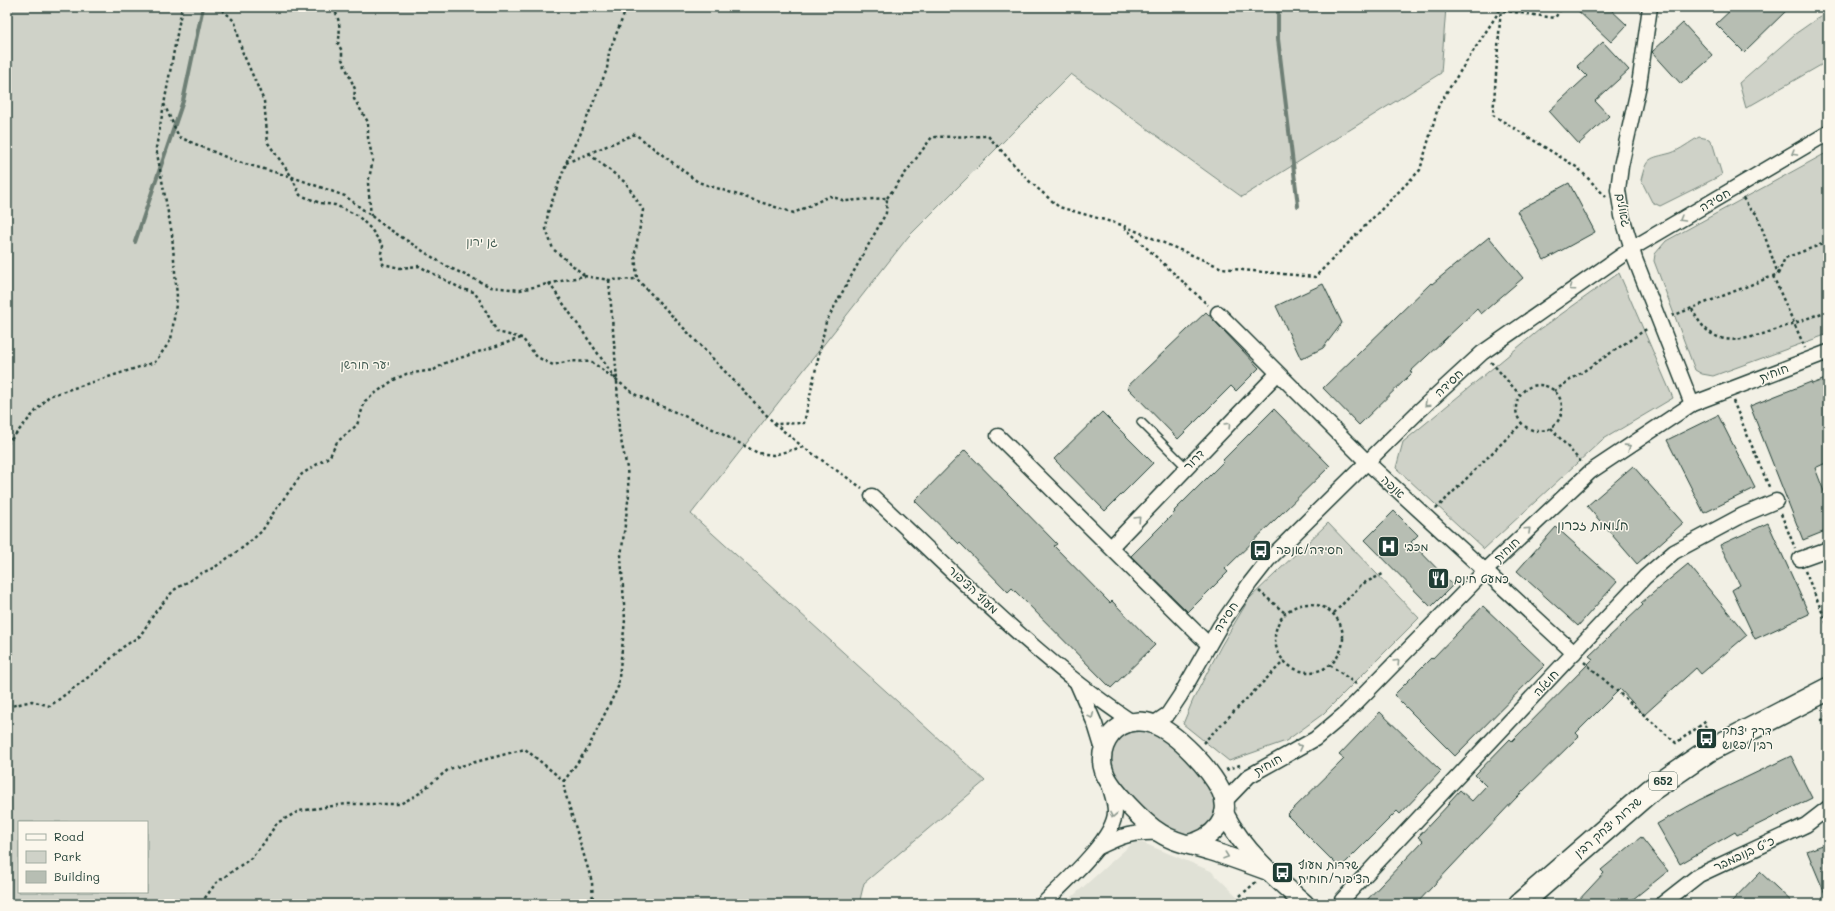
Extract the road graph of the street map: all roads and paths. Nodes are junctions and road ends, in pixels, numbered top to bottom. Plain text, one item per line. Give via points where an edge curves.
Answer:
1 (182, 7) edge
2 (217, 7) edge
3 (333, 7) edge
4 (627, 7) edge
5 (1562, 7) edge
6 (1650, 7) edge
7 (1500, 8) edge
8 (164, 104) junction
9 (1828, 133) edge
10 (589, 154) junction
11 (566, 163) junction
12 (292, 177) junction
13 (1740, 192) junction
14 (1750, 194) dead end
15 (887, 198) junction
16 (1736, 202) dead end
17 (371, 216) junction
18 (1622, 216) junction
19 (1122, 225) junction
20 (1828, 242) edge
21 (1631, 249) junction
22 (1778, 274) junction
23 (584, 276) junction
24 (1773, 276) junction
25 (637, 279) junction
26 (609, 280) junction
27 (549, 283) junction
28 (1692, 309) junction
29 (1828, 311) edge
30 (1218, 313) joint
31 (1659, 320) junction
32 (1793, 324) junction
33 (522, 338) junction
34 (1828, 352) edge
35 (1482, 353) junction
36 (1498, 359) dead end
37 (1809, 360) junction
38 (1492, 363) junction
39 (1487, 367) dead end
40 (1278, 374) junction
41 (617, 381) junction
42 (1554, 391) junction
43 (1520, 395) junction
44 (1692, 404) junction
45 (1141, 422) dead end
46 (1522, 423) junction
47 (775, 424) junction
48 (1551, 428) junction
49 (998, 436) dead end
50 (7, 444) edge
51 (803, 447) junction
52 (1368, 463) junction
53 (1187, 468) junction
54 (1590, 472) junction
55 (872, 496) joint
56 (1776, 501) dead end
57 (1426, 519) junction
58 (1111, 547) junction
59 (1828, 549) edge
60 (1800, 559) dead end
61 (1484, 572) junction
62 (1382, 574) dead end
63 (1250, 583) junction
64 (1285, 613) junction
65 (1334, 614) junction
66 (1208, 644) junction
67 (1574, 653) junction
68 (1284, 661) junction
69 (1330, 665) junction
70 (1076, 683) junction
71 (1828, 689) edge
72 (1367, 693) junction
73 (7, 707) edge
74 (1828, 715) edge
75 (1828, 720) edge
76 (1132, 722) junction
77 (1153, 724) junction
78 (1103, 750) junction
79 (1708, 751) junction
80 (1192, 754) junction
81 (564, 781) junction
82 (1109, 781) junction
83 (1224, 808) junction
84 (1828, 808) edge
85 (1159, 833) junction
86 (1188, 844) junction
87 (1098, 847) junction
88 (1268, 871) junction
89 (1342, 900) dead end
90 (203, 904) edge
91 (593, 904) edge
92 (1043, 904) edge
93 (1305, 904) edge
94 (1520, 904) edge
95 (1662, 904) edge

1 - 8 path
2 - 12 path via 235,22 242,51 264,101 268,143
3 - 17 path via 341,32 338,44 355,89 354,99 368,122 368,138 374,160 368,183
4 - 11 path via 609,52 607,69
5 - 7 path via 1554,18
6 - 18 street, גאולים via 1639,85 1621,166 1618,190
7 - 18 path via 1493,115 1578,168
7 - 19 path via 1439,104 1420,170 1315,277 1222,268
8 - 12 path via 179,137 235,161
8 - 50 path via 156,148 172,234 176,297 171,340 154,362 49,396
9 -> 13 street, חסידה
10 - 11 path
10 - 15 path via 635,134 698,182 794,213 830,196 845,201
10 - 25 path via 626,183 643,210 634,253
11 - 23 path via 548,212 546,229 553,249
12 - 17 path via 345,196
12 - 33 path via 300,195 320,203 335,205 357,215 383,246 383,264 400,268 419,266 462,289 474,292 497,332
13 - 14 path
13 - 16 path
13 -> 21 street, חסידה
13 - 22 path via 1750,209 1757,214
15 - 19 path via 932,137 988,136 1028,180 1059,207
15 - 47 path via 886,213 826,322 804,423
17 - 27 path via 446,266 491,287 520,290
18 - 21 street, גאולים
19 - 30 path
20 - 22 path via 1785,258
21 - 31 street, גאולים
21 -> 35 street, חסידה
22 - 24 path
23 - 26 path
23 - 27 path
24 - 28 path
24 - 32 path
25 - 26 path
25 - 47 path
26 - 41 path
27 - 41 path
28 - 31 path
28 - 32 path via 1698,322 1708,333 1734,341 1749,339
29 - 32 path
30 - 40 street, אנפה
31 - 42 path
31 - 44 street, גאולים
32 - 37 path
33 - 41 path via 537,357 553,365 570,361 592,362
33 - 73 path via 445,363 434,370 406,374 392,381 365,401 357,425 337,442 330,456 302,474 262,531 246,546 215,567 174,590 140,636 50,706 32,701
34 - 37 street, חוחית
35 - 38 path
35 -> 52 street, חסידה via 1420,410
36 - 38 path
37 - 44 street, חוחית
38 - 39 path
38 - 43 path
40 - 52 street, אנפה
53 -> 40 street, דרור
41 - 51 path via 636,395 707,426 758,453 773,455
41 - 81 path via 620,431 630,494 621,556 625,620 618,687 588,748
42 - 43 path via 1539,385
42 - 48 path via 1562,410 1560,418
43 - 46 path via 1516,410
54 -> 44 street, חוחית
45 - 53 lane
46 - 48 path via 1536,431
46 - 57 path
47 - 51 path
48 - 54 path
49 - 58 street
51 - 55 path
52 - 57 street, אנפה
52 - 63 street, חסידה via 1268,560
58 -> 53 street, דרור
61 -> 54 street, חוחית
55 - 70 street, מעוף הציפור
56 - 67 street, חוגלה via 1743,515 1674,552 1645,577
57 - 61 street, אנפה
58 - 66 street
59 - 60 street
61 - 67 street, אנפה
72 -> 61 street, חוחית
62 - 65 path via 1362,584
63 - 64 path
63 - 66 street, חסידה
64 - 65 path via 1304,603 1315,603 1326,607
64 - 68 path via 1277,627 1275,642
65 - 69 path via 1341,623 1344,634 1343,646 1338,657
66 - 77 street, חסידה via 1168,714
67 - 79 path via 1676,743 1706,722
67 - 89 street, חוגלה
68 - 69 path via 1292,668 1312,672
68 - 80 path
69 - 72 path
70 - 76 street, מעוף הציפור
70 -> 78 street, מעוף הציפור via 1095,724
71 - 79 main road, שדרות יצחק רבין / 652
83 -> 72 street, חוחית via 1249,776 1315,739
74 - 75 path via 1822,720
76 - 77 street
76 - 78 street via 1113,732
77 - 80 street via 1181,743
78 - 82 street via 1104,771
79 - 94 main road, שדרות יצחק רבין / 652 via 1650,790
80 - 83 street via 1222,792
81 - 90 path via 525,749 449,769 417,795 400,804 346,804 299,811 277,823 251,858 216,883
81 - 91 path via 592,882
82 - 85 street via 1126,803
82 -> 87 street via 1115,812 1111,827
83 - 86 street via 1220,824 1212,834 1201,841
83 - 88 street via 1234,833
84 - 95 street, כ"ט בנובמבר via 1806,825 1699,875
85 - 86 street
85 - 87 street via 1138,832 1121,836
86 -> 88 street
87 - 92 street
88 - 93 street

